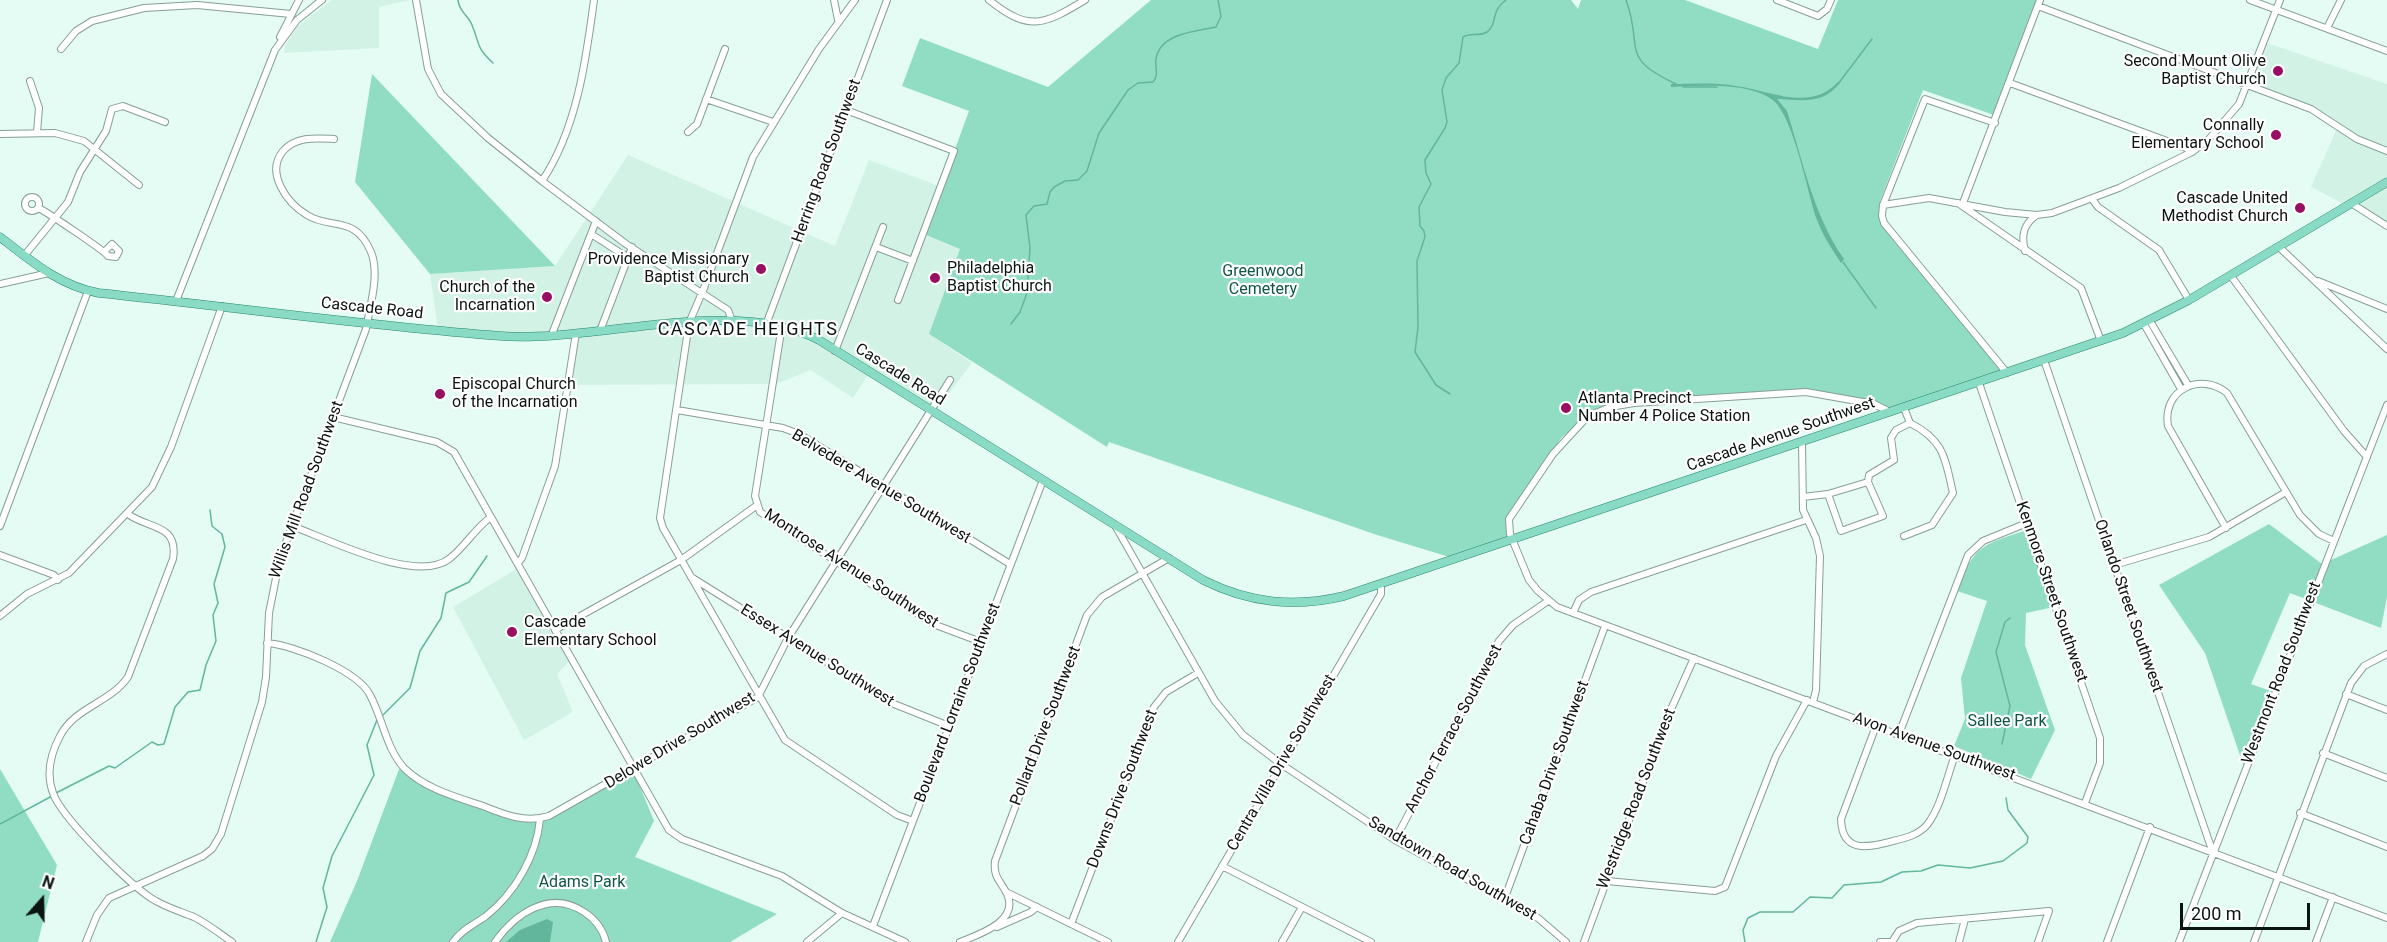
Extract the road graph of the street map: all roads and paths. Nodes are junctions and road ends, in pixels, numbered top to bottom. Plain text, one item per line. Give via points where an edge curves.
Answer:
1 (299, 0) edge
2 (322, 0) edge
3 (416, 0) edge
4 (594, 0) edge
5 (834, 0) edge
6 (855, 0) edge
7 (887, 0) edge
8 (989, 0) edge
9 (1085, 0) edge
10 (1777, 0) edge
11 (1831, 0) edge
12 (2250, 0) edge
13 (2280, 0) edge
14 (2341, 0) edge
15 (2039, 3) edge
16 (2277, 10) junction
17 (291, 14) junction
18 (838, 20) junction
19 (2326, 28) junction
20 (61, 49) dead end
21 (725, 49) dead end
22 (275, 50) junction
23 (2387, 51) edge
24 (30, 81) dead end
25 (2010, 83) junction
26 (2248, 85) junction
27 (706, 99) junction
28 (846, 111) junction
29 (165, 122) dead end
30 (773, 122) junction
31 (1995, 123) junction
32 (37, 132) junction
33 (688, 132) dead end
34 (0, 134) edge
35 (334, 139) dead end
36 (96, 149) junction
37 (2192, 152) junction
38 (2387, 152) edge
39 (542, 180) junction
40 (2387, 182) edge
41 (139, 185) dead end
42 (2092, 199) junction
43 (1955, 201) junction
44 (1963, 203) junction
45 (2351, 203) junction
46 (1883, 205) junction
47 (39, 208) dead end
48 (2037, 215) junction
49 (56, 218) junction
50 (596, 221) junction
51 (2387, 226) edge
52 (883, 227) dead end
53 (591, 234) junction
54 (0, 237) edge
55 (632, 247) junction
56 (876, 247) junction
57 (2279, 247) junction
58 (105, 250) dead end
59 (2026, 252) junction
60 (24, 256) junction
61 (627, 257) junction
62 (913, 261) junction
63 (49, 273) junction
64 (2231, 276) junction
65 (2314, 280) junction
66 (0, 284) edge
67 (88, 291) junction
68 (702, 292) junction
69 (898, 300) dead end
70 (2189, 300) junction
71 (176, 301) junction
72 (222, 306) junction
73 (2387, 309) edge
74 (732, 321) junction
75 (367, 322) junction
76 (767, 322) junction
77 (690, 323) junction
78 (2147, 323) junction
79 (782, 325) junction
80 (600, 331) junction
81 (576, 333) junction
82 (552, 334) junction
83 (2101, 341) junction
84 (2387, 349) edge
85 (835, 351) junction
86 (2044, 360) junction
87 (2007, 373) junction
88 (950, 380) dead end
89 (1979, 382) junction
90 (2188, 385) junction
91 (2181, 389) junction
92 (2387, 405) edge
93 (1904, 408) junction
94 (677, 410) junction
95 (932, 411) junction
96 (1890, 412) junction
97 (333, 417) junction
98 (1910, 423) junction
99 (766, 426) junction
100 (1802, 442) junction
101 (2367, 457) junction
102 (1043, 480) junction
103 (1868, 482) junction
104 (884, 487) junction
105 (2286, 492) junction
106 (1828, 494) junction
107 (1803, 498) junction
108 (756, 506) junction
109 (128, 514) junction
110 (491, 517) junction
111 (1806, 520) junction
112 (2027, 523) junction
113 (1115, 525) junction
114 (0, 526) edge
115 (292, 526) junction
116 (2226, 528) junction
117 (1904, 536) dead end
118 (1512, 540) junction
119 (2334, 541) junction
120 (0, 555) edge
121 (1165, 556) junction
122 (681, 560) junction
123 (836, 562) junction
124 (518, 563) junction
125 (1010, 564) junction
126 (2114, 565) junction
127 (1143, 573) junction
128 (690, 576) junction
129 (58, 580) junction
130 (1381, 584) junction
131 (1548, 600) junction
132 (1573, 613) junction
133 (0, 616) edge
134 (1605, 626) junction
135 (555, 630) junction
136 (788, 638) junction
137 (981, 642) junction
138 (267, 643) junction
139 (2387, 654) edge
140 (1694, 658) junction
141 (1198, 673) junction
142 (2346, 694) junction
143 (758, 697) junction
144 (1810, 701) junction
145 (2387, 710) edge
146 (949, 726) junction
147 (1876, 726) junction
148 (1899, 734) junction
149 (2323, 753) junction
150 (1956, 755) junction
151 (1281, 764) junction
152 (633, 770) junction
153 (2387, 778) edge
154 (2085, 803) junction
155 (2300, 813) junction
156 (540, 819) junction
157 (913, 821) junction
158 (2150, 827) junction
159 (1395, 840) junction
160 (2387, 847) edge
161 (2213, 851) junction
162 (1222, 866) junction
163 (2277, 875) junction
164 (1606, 881) junction
165 (135, 885) junction
166 (1006, 892) junction
167 (2333, 897) junction
168 (1504, 900) junction
169 (1037, 907) junction
170 (1302, 907) junction
171 (842, 913) junction
172 (2387, 918) edge
173 (1965, 919) junction
174 (1071, 924) junction
175 (873, 926) junction
176 (997, 927) junction
177 (86, 942) edge
178 (232, 942) edge
179 (453, 942) edge
180 (495, 942) edge
181 (606, 942) edge
182 (807, 942) edge
183 (905, 942) edge
184 (960, 942) edge
185 (1108, 942) edge
186 (1178, 942) edge
187 (1282, 942) edge
188 (1371, 942) edge
189 (1566, 942) edge
190 (1584, 942) edge
191 (1880, 942) edge
192 (1891, 942) edge
193 (1959, 942) edge
194 (2037, 942) edge
195 (2107, 942) edge
196 (2179, 942) edge
197 (2254, 942) edge
198 (2316, 942) edge

1 - 17 street
2 - 22 street via 297,20
3 - 39 street via 428,69 435,86 488,138
4 - 39 street via 580,84 562,139
5 - 18 street
6 - 18 street
7 - 28 street, Herring Road Southwest
8 - 9 street via 1018,18 1040,22
10 - 11 street via 1818,15
12 - 16 street
13 - 16 street
14 - 19 street
15 - 25 street
15 - 26 street
16 - 19 street
16 - 26 street
17 - 20 street via 197,5 144,8 92,21 76,31
17 - 22 street
18 - 30 street
19 - 23 street
21 - 27 street
22 - 71 street
24 - 32 street via 39,108
25 - 31 street
25 - 37 street
26 - 37 street via 2228,121
26 - 38 street via 2311,109 2357,139
27 - 30 street
27 - 33 street via 697,124
28 - 62 street via 954,151
28 - 76 street, Herring Road Southwest
29 - 36 street via 123,106 115,107
30 - 68 street via 741,184
31 - 44 street
31 - 46 street via 1925,99
32 - 34 street
32 - 36 street via 73,137
35 - 75 street, Willis Mill Road Southwest via 291,143 280,155 276,178 285,194 308,216 344,224 364,240 374,263
36 - 41 street
36 - 49 street
37 - 42 street
39 - 50 street
40 - 45 main road, Cascade Avenue Southwest
42 - 48 street via 2063,211
42 - 70 street via 2159,250
43 - 44 street
43 - 46 street via 1929,198
43 - 59 street
44 - 48 street
45 - 51 street
45 - 57 main road, Cascade Avenue Southwest
46 - 87 street via 1884,223
47 - 49 street
48 - 59 street via 2024,231
49 - 58 street via 81,238
49 - 60 street
50 - 53 street
50 - 55 street
52 - 56 street
53 - 61 street
53 - 82 street
54 - 60 main road, Cascade Road
55 - 61 street
55 - 68 street
56 - 62 street
56 - 85 street
57 - 64 main road, Cascade Avenue Southwest
57 - 65 street
59 - 83 street via 2081,288
60 - 63 main road, Cascade Road
61 - 80 street
62 - 69 street
63 - 66 street
63 - 67 main road, Cascade Road
64 - 70 main road, Cascade Avenue Southwest
64 - 101 street
65 - 73 street
65 - 84 street
67 - 71 main road, Cascade Road
67 - 114 street
68 - 74 street via 728,310
68 - 77 street
70 - 78 main road, Cascade Avenue Southwest
71 - 72 main road, Cascade Road
72 - 75 main road, Cascade Road
72 - 109 street via 162,470
74 - 76 main road, Cascade Road
74 - 77 main road, Cascade Road
75 - 82 main road, Cascade Road via 502,336
75 - 97 street, Willis Mill Road Southwest
76 - 79 main road, Cascade Road
77 - 80 main road, Cascade Road
77 - 94 street
78 - 83 main road, Cascade Avenue Southwest
78 - 90 street
78 - 91 street
79 - 85 main road, Cascade Road
79 - 99 street
80 - 81 main road, Cascade Road
81 - 82 main road, Cascade Road
81 - 124 street via 555,466
83 - 86 main road, Cascade Avenue Southwest
85 - 95 main road, Cascade Road
86 - 87 main road, Cascade Avenue Southwest
86 - 126 street, Orlando Street Southwest
87 - 89 main road, Cascade Avenue Southwest
88 - 95 street, Delowe Drive Southwest
89 - 93 main road, Cascade Avenue Southwest
89 - 112 street, Kenmore Street Southwest
90 - 91 street
90 - 105 street via 2209,383 2227,393
91 - 116 street via 2168,411 2168,426
92 - 101 street, Westmont Road Southwest
93 - 96 main road, Cascade Avenue Southwest
93 - 98 street
94 - 99 street, Belvedere Avenue Southwest
94 - 122 street via 660,518
95 - 102 main road, Cascade Road
95 - 104 street, Delowe Drive Southwest
96 - 100 main road, Cascade Avenue Southwest
96 - 118 street via 1874,404 1806,392 1610,407 1580,423 1553,454 1510,516
97 - 110 street via 447,447 458,458
97 - 115 street, Willis Mill Road Southwest
98 - 103 street via 1896,430 1891,438 1894,460 1869,475
98 - 117 street via 1924,430 1942,448 1953,493 1932,525
99 - 104 street, Belvedere Avenue Southwest via 799,434
99 - 108 street
100 - 107 street
100 - 118 main road, Cascade Avenue Southwest
101 - 119 street, Westmont Road Southwest
102 - 113 main road, Cascade Road
102 - 125 street, Boulevard Lorraine Southwest
103 - 106 street
103 - 106 street via 1883,516 1841,531
104 - 123 street, Delowe Drive Southwest
104 - 125 street, Belvedere Avenue Southwest
105 - 116 street
105 - 119 street via 2307,524
106 - 107 street
107 - 111 street
108 - 122 street
108 - 123 street, Montrose Avenue Southwest via 765,517
109 - 129 street via 83,561
109 - 165 street via 167,533 174,545 173,559 128,677 115,692 82,711 67,725 53,754 50,775 62,810
110 - 115 street via 449,559 422,568 386,561
110 - 124 street
111 - 132 street via 1591,592 1579,600
111 - 144 street via 1820,556 1816,690
112 - 148 street via 1983,541 1968,555
112 - 154 street, Kenmore Street Southwest via 2100,738 2100,763
113 - 121 main road, Cascade Road
113 - 127 street, Sandtown Road Southwest
115 - 138 street, Willis Mill Road Southwest via 273,585
116 - 126 street via 2192,544
118 - 130 main road, Cascade Avenue Southwest
118 - 131 street, Avon Avenue Southwest via 1529,580
119 - 161 street, Westmont Road Southwest
120 - 129 street via 54,575
121 - 127 street, Pollard Drive Southwest
121 - 130 main road, Cascade Avenue Southwest via 1222,589 1272,602 1323,601
122 - 128 street
122 - 135 street
123 - 136 street, Delowe Drive Southwest
123 - 137 street, Montrose Avenue Southwest via 933,624
124 - 135 street
125 - 137 street, Boulevard Lorraine Southwest
126 - 161 street, Orlando Street Southwest
127 - 141 street, Sandtown Road Southwest
127 - 166 street, Pollard Drive Southwest via 1102,597 1087,615 995,861 995,878
128 - 136 street, Essex Avenue Southwest
128 - 143 street
129 - 133 street via 27,594
130 - 151 street, Centra Villa Drive Southwest via 1381,594
131 - 132 street, Avon Avenue Southwest
131 - 159 street, Anchor Terrace Southwest via 1499,641
132 - 134 street, Avon Avenue Southwest
134 - 140 street, Avon Avenue Southwest
134 - 168 street, Cahaba Drive Southwest
135 - 152 street
136 - 143 street, Delowe Drive Southwest
136 - 146 street, Essex Avenue Southwest via 894,704
137 - 146 street, Boulevard Lorraine Southwest
138 - 156 street via 341,668 358,678 371,696 395,755 419,780 509,816
138 - 165 street, Willis Mill Road Southwest via 262,702 218,841 202,856
139 - 142 street via 2364,666
140 - 144 street, Avon Avenue Southwest
140 - 164 street, Westridge Road Southwest via 1664,725
141 - 151 street, Sandtown Road Southwest via 1233,724
141 - 174 street, Downs Drive Southwest via 1166,692 1154,707
142 - 145 street
142 - 149 street
143 - 152 street, Delowe Drive Southwest
143 - 157 street via 778,732 792,747 897,815
144 - 147 street, Avon Avenue Southwest
144 - 164 street via 1776,756 1725,887 1715,891
146 - 157 street, Boulevard Lorraine Southwest
147 - 148 street, Avon Avenue Southwest
147 - 150 street via 1841,819 1844,836 1857,846 1872,847 1911,836 1923,828 1933,816
148 - 150 street, Avon Avenue Southwest
149 - 153 street
149 - 155 street
150 - 154 street, Avon Avenue Southwest
151 - 159 street, Sandtown Road Southwest
151 - 162 street, Centra Villa Drive Southwest
152 - 156 street, Delowe Drive Southwest
152 - 171 street via 674,835 782,876
154 - 158 street, Avon Avenue Southwest
155 - 160 street
155 - 163 street
156 - 179 street via 527,863 513,888 496,908
157 - 175 street, Boulevard Lorraine Southwest
158 - 161 street, Avon Avenue Southwest
158 - 195 street
159 - 168 street, Sandtown Road Southwest
161 - 163 street, Avon Avenue Southwest
161 - 196 street, Westmont Road Southwest
162 - 170 street
162 - 186 street, Centra Villa Drive Southwest
163 - 167 street, Avon Avenue Southwest
163 - 197 street
164 - 190 street, Westridge Road Southwest
165 - 177 street, Willis Mill Road Southwest via 102,906
165 - 178 street via 157,902 196,918
166 - 169 street
166 - 176 street via 1008,908
167 - 172 street, Avon Avenue Southwest
167 - 198 street
168 - 189 street, Sandtown Road Southwest via 1549,925
169 - 174 street
169 - 176 street
170 - 187 street
170 - 188 street
171 - 175 street
171 - 182 street
173 - 192 street via 1911,924
173 - 193 street
173 - 194 street via 2049,911
174 - 185 street
175 - 183 street
176 - 184 street
180 - 181 street via 517,917 555,902 587,914
191 - 192 street

